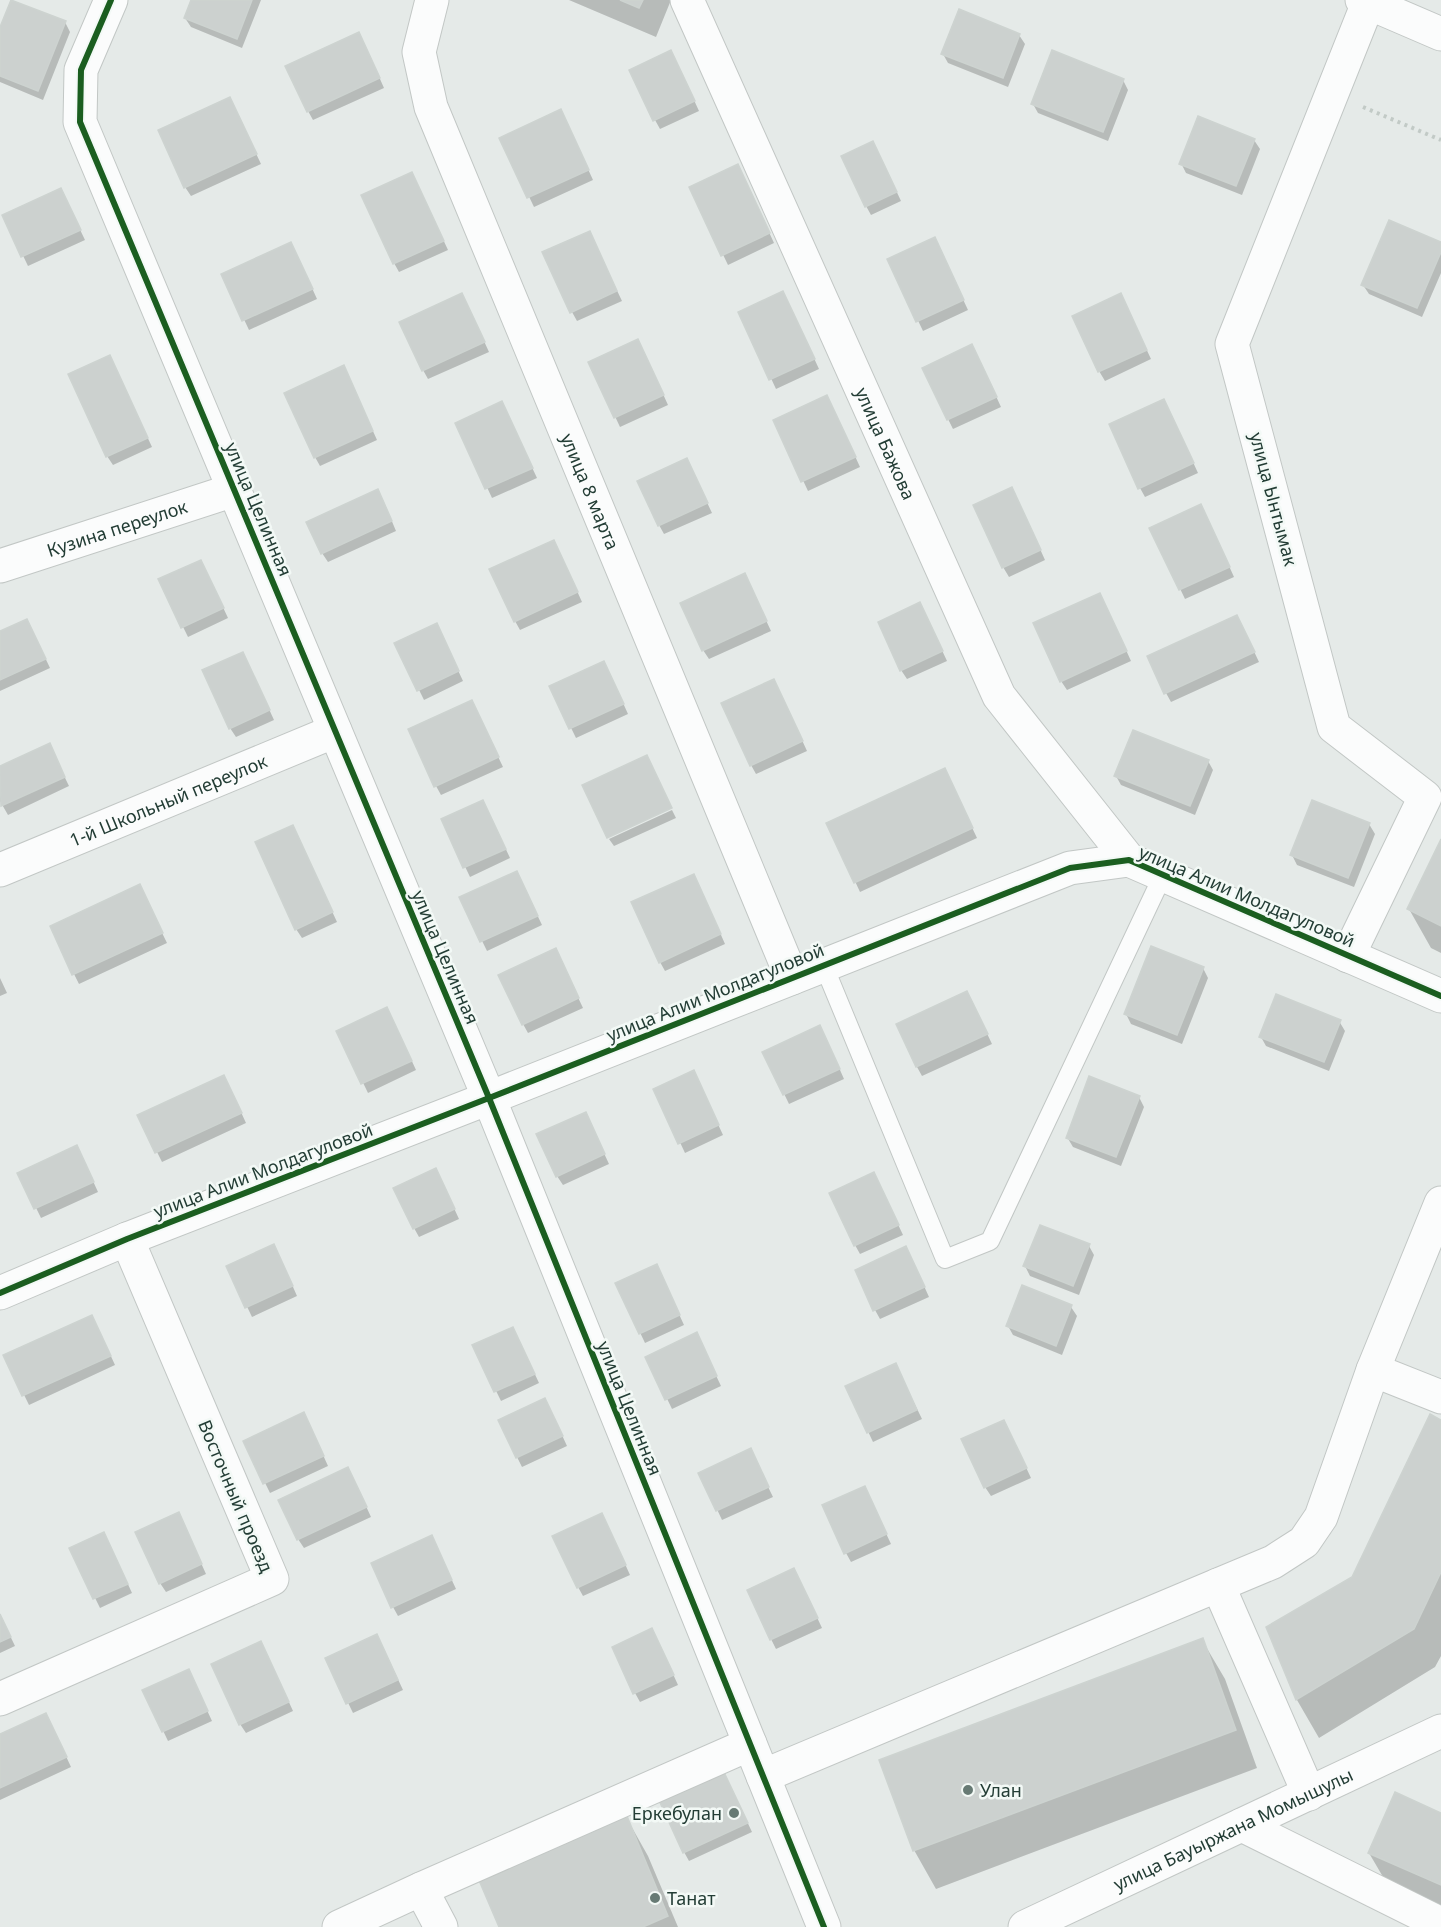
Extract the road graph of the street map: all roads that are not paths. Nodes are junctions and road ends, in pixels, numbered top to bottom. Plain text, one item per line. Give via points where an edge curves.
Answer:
1 (111, 0) edge
2 (432, 0) edge
3 (687, 0) edge
4 (1365, 1) edge
5 (1441, 34) edge
6 (234, 490) junction
7 (0, 567) edge
8 (335, 731) junction
9 (1433, 801) edge
10 (1129, 860) junction
11 (0, 870) edge
12 (1163, 875) junction
13 (1348, 956) junction
14 (824, 966) junction
15 (792, 978) junction
16 (1441, 996) edge
17 (489, 1098) junction
18 (1441, 1203) edge
19 (128, 1239) junction
20 (0, 1293) edge
21 (1372, 1370) junction
22 (1441, 1397) edge
23 (1218, 1586) junction
24 (0, 1699) edge
25 (1441, 1731) edge
26 (750, 1744) junction
27 (763, 1776) junction
28 (1309, 1794) junction
29 (1242, 1825) junction
30 (421, 1888) junction
31 (1441, 1924) edge
32 (1035, 1925) edge
33 (339, 1927) edge
34 (441, 1927) edge
35 (824, 1927) edge

1 - 6 street, улица Целинная via 81,70 80,122
2 - 15 street, улица 8 марта via 419,52 431,107
3 - 10 street, улица Бажова via 999,696
4 - 5 street
4 - 9 street, улица Ынтымак via 1232,344 1334,727
6 - 7 street, Кузина переулок
6 - 8 street, улица Целинная
8 - 11 street, 1-й Школьный переулок
8 - 17 street, улица Целинная
9 - 13 street, улица Ынтымак
10 - 12 street, улица Алии Молдагуловой
10 - 14 street, улица Алии Молдагуловой via 1070,868
12 - 13 street, улица Алии Молдагуловой
12 - 14 lane via 990,1241 945,1259
13 - 16 street, улица Алии Молдагуловой
14 - 15 street, улица Алии Молдагуловой
15 - 17 street, улица Алии Молдагуловой
17 - 19 street, улица Алии Молдагуловой
17 - 26 street, улица Целинная
18 - 21 street
19 - 20 street, улица Алии Молдагуловой
19 - 24 street, Восточный проезд via 272,1579
21 - 22 street
21 - 23 street via 1321,1517 1304,1542 1273,1562
23 - 27 street
23 - 28 street
25 - 28 street, улица Бауыржана Момышулы
26 - 27 street, улица Целинная
26 - 30 street
27 - 35 street, улица Целинная
28 - 29 street, улица Бауыржана Момышулы
29 - 31 street
29 - 32 street, улица Бауыржана Момышулы
30 - 33 street
30 - 34 street

